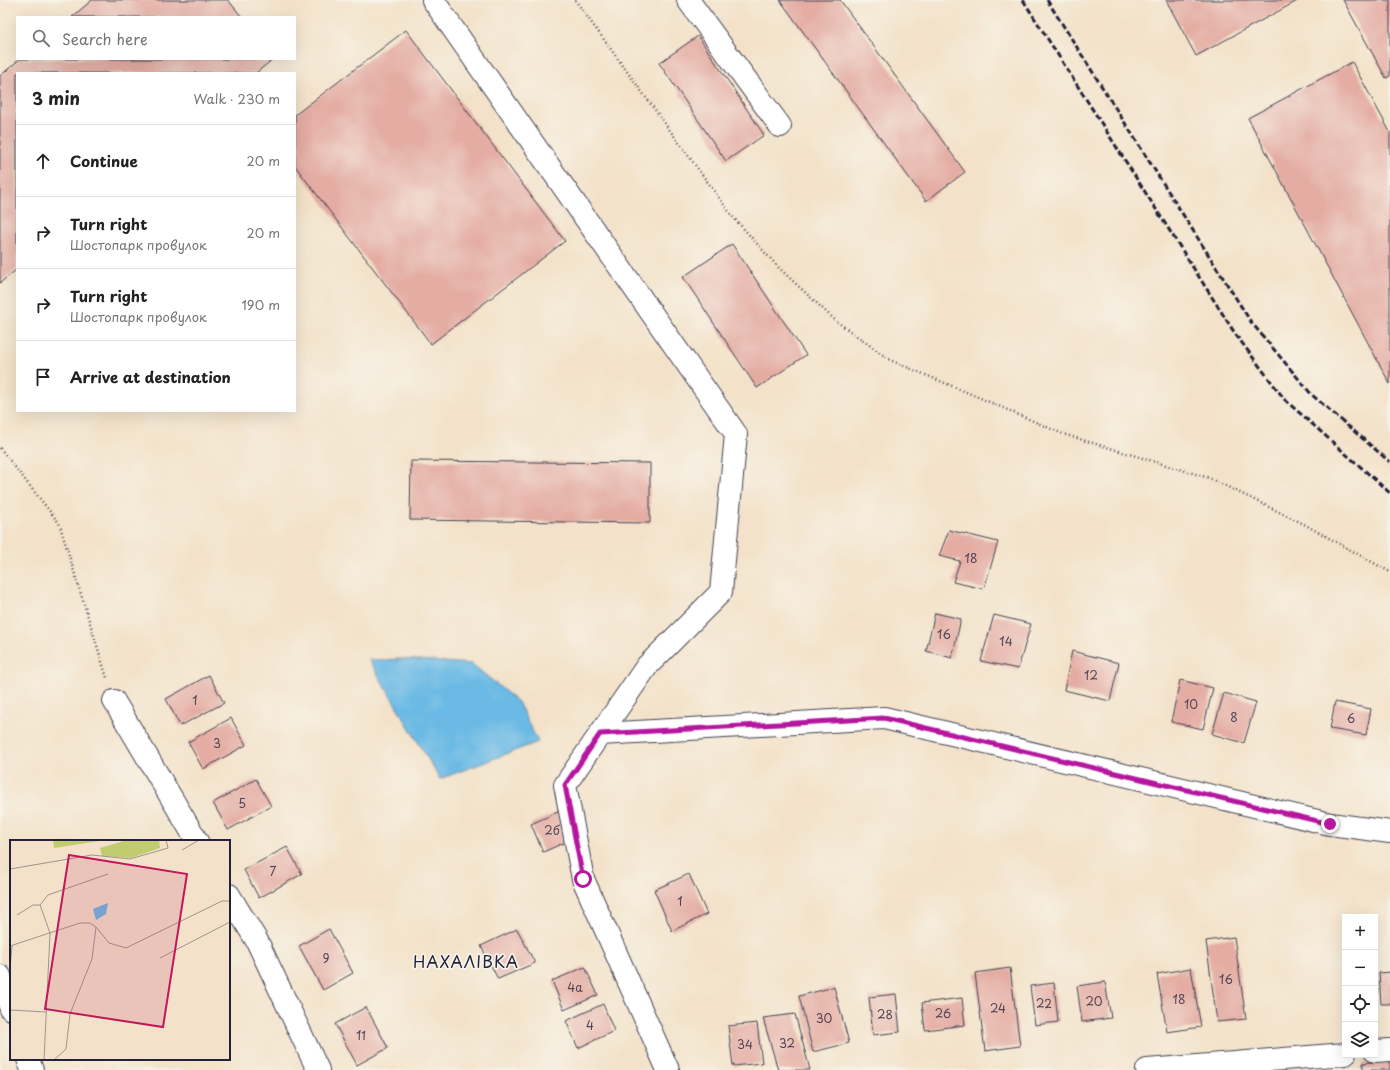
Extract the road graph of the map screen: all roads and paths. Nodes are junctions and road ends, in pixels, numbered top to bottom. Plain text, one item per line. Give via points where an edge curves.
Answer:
1 (433, 0) edge
2 (575, 0) edge
3 (688, 0) edge
4 (780, 126) dead end
5 (0, 448) edge
6 (1390, 572) edge
7 (114, 701) joint
8 (600, 734) junction
9 (1390, 832) edge
10 (196, 840) edge
11 (230, 897) edge
12 (0, 976) edge
13 (10, 1006) edge
14 (1390, 1050) edge
15 (1378, 1051) edge
16 (1342, 1054) edge
17 (28, 1060) edge
18 (32, 1070) edge
19 (318, 1070) edge
20 (668, 1070) edge
21 (1147, 1070) edge

1 - 8 street via 736,434 721,592 647,666
2 - 6 path via 733,217 778,268 836,321 890,360 1063,434 1209,478 1302,523
3 - 4 street
5 - 7 path via 59,523
7 - 10 street
8 - 9 street via 884,718 1330,824
8 - 20 street via 565,785 583,879
11 - 19 street via 257,941
12 - 13 street
14 - 15 street
16 - 21 street
17 - 18 street

